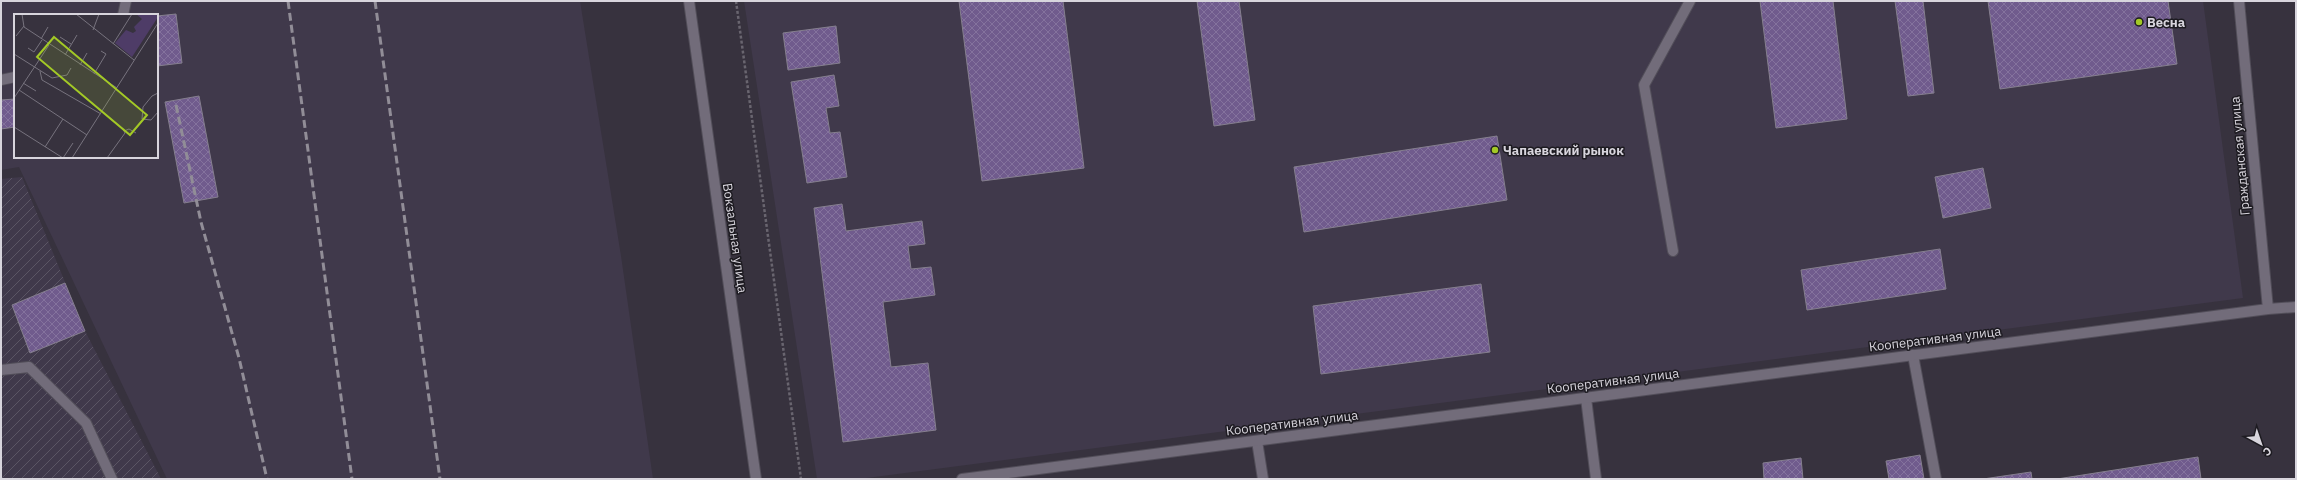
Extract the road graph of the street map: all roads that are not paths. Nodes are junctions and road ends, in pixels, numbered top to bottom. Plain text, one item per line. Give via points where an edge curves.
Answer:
1 (126, 1) edge
2 (689, 1) edge
3 (1690, 1) edge
4 (2239, 1) edge
5 (123, 14) edge
6 (14, 77) edge
7 (1, 80) edge
8 (1673, 251) dead end
9 (2296, 307) edge
10 (2268, 309) junction
11 (1913, 355) junction
12 (1, 370) edge
13 (1586, 398) junction
14 (1257, 441) junction
15 (112, 479) edge
16 (756, 479) edge
17 (962, 479) edge
18 (1263, 479) edge
19 (1596, 479) edge
20 (1936, 479) edge

1 - 5 street
2 - 16 street, Вокзальная улица
3 - 8 street via 1644,85
4 - 10 street, Гражданская улица
6 - 7 street
9 - 10 street, Кооперативная улица
10 - 11 street, Кооперативная улица
11 - 13 street, Кооперативная улица
11 - 20 street
12 - 15 street via 29,368 75,412 86,423
13 - 14 street, Кооперативная улица
13 - 19 street
14 - 17 street, Кооперативная улица
14 - 18 street

